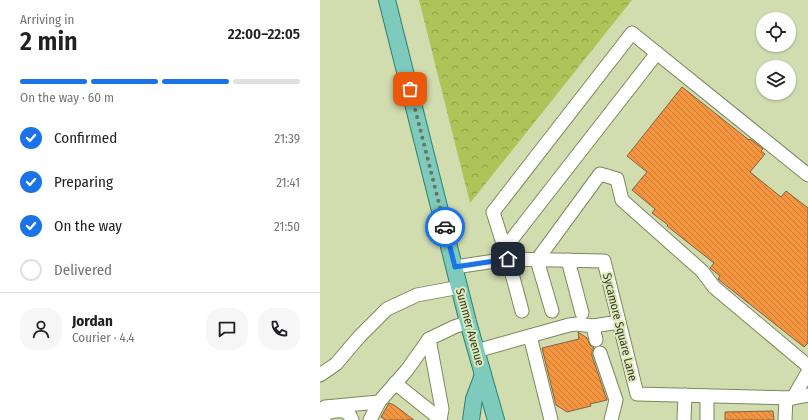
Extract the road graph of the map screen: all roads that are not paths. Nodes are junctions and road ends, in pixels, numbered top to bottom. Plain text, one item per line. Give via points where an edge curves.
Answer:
1 (387, 0) edge
2 (657, 53) junction
3 (808, 175) edge
4 (506, 253) junction
5 (537, 260) junction
6 (568, 260) junction
7 (455, 267) junction
8 (460, 288) junction
9 (522, 311) dead end
10 (552, 311) dead end
11 (582, 313) dead end
12 (468, 322) junction
13 (619, 322) junction
14 (593, 326) junction
15 (530, 336) junction
16 (429, 339) junction
17 (596, 340) dead end
18 (476, 351) junction
19 (600, 353) dead end
20 (808, 366) edge
21 (808, 372) edge
22 (320, 375) edge
23 (483, 375) junction
24 (395, 382) junction
25 (637, 394) junction
26 (685, 395) junction
27 (808, 395) edge
28 (707, 396) junction
29 (789, 398) junction
30 (616, 400) junction
31 (379, 402) junction
32 (320, 410) edge
33 (440, 419) edge
34 (323, 420) edge
35 (352, 420) edge
36 (370, 420) edge
37 (471, 420) edge
38 (496, 420) edge
39 (551, 420) edge
40 (611, 420) edge
41 (684, 420) edge
42 (707, 420) edge
43 (785, 420) edge

1 - 7 main road, Summer Avenue
2 - 3 street
2 - 4 street
2 - 4 street via 632,33 493,212
4 - 5 street, Sycamore Square Lane
4 - 7 street, Sycamore Square Lane
4 - 9 street
5 - 6 street, Sycamore Square Lane
5 - 10 street
5 - 20 street via 600,174 617,179 622,200 702,271 714,287
6 - 11 street
6 - 13 street, Sycamore Square Lane via 604,261
7 - 8 main road, Summer Avenue
8 - 12 main road, Summer Avenue
8 - 22 street via 417,295 387,309 336,364
12 - 16 street
12 - 18 main road, Summer Avenue
13 - 14 street
13 - 25 street, Sycamore Square Lane
14 - 15 street via 577,324
14 - 17 street
15 - 18 street
15 - 39 street
16 - 24 street
16 - 33 street via 442,408
18 - 23 main road, Summer Avenue
19 - 30 street
21 - 29 street
23 - 37 main road via 474,399
23 - 38 main road, Summer Avenue
24 - 31 street
24 - 33 street
25 - 26 street, Sycamore Square Lane
25 - 30 street
26 - 28 street, Sycamore Square Lane
26 - 41 street
27 - 29 street, Sycamore Square Lane
28 - 29 street, Sycamore Square Lane
28 - 42 street
29 - 43 street
30 - 40 street
31 - 32 street via 325,407
31 - 36 street
34 - 35 street via 326,413 335,410 345,411

